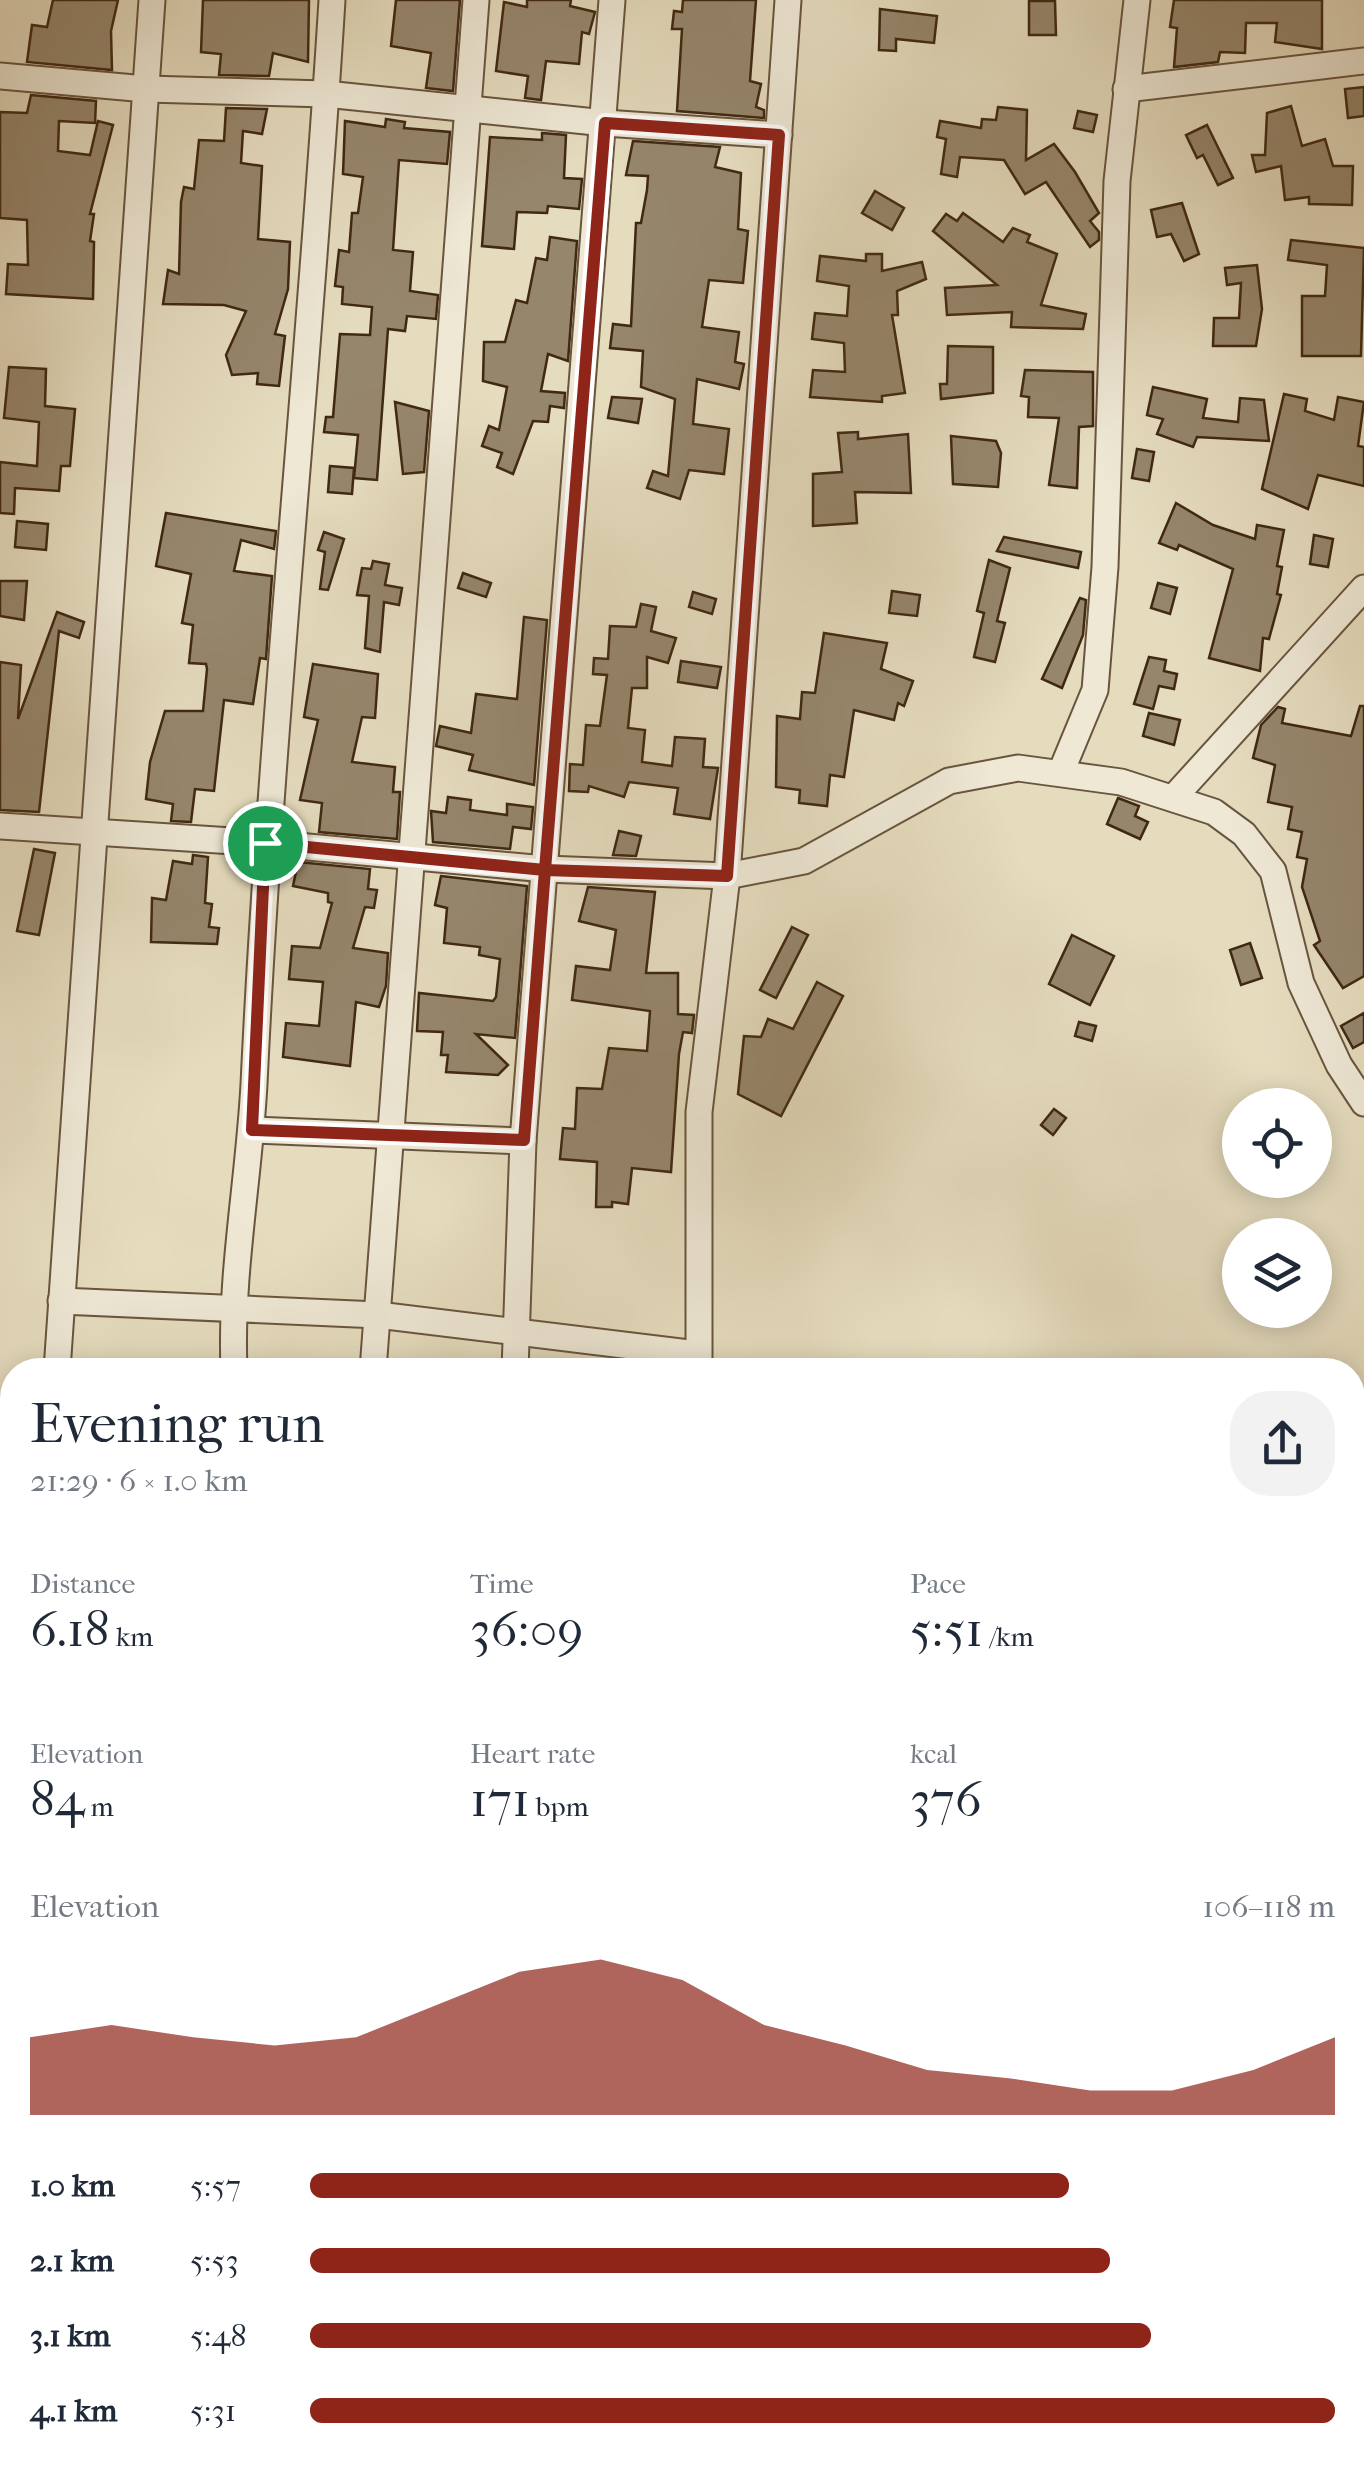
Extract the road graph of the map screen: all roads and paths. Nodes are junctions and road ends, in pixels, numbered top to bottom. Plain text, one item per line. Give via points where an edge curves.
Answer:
1 (152, 0) edge
2 (332, 0) edge
3 (476, 0) edge
4 (612, 0) edge
5 (788, 0) edge
6 (1137, 0) edge
7 (1364, 61) edge
8 (0, 76) edge
9 (146, 90) junction
10 (1126, 90) junction
11 (326, 94) junction
12 (468, 106) junction
13 (605, 123) junction
14 (779, 135) junction
15 (1364, 588) edge
16 (1062, 772) junction
17 (1175, 796) junction
18 (0, 826) edge
19 (96, 833) junction
20 (265, 843) junction
21 (409, 855) junction
22 (545, 870) junction
23 (727, 876) junction
24 (1364, 1103) edge
25 (252, 1130) junction
26 (392, 1133) junction
27 (524, 1140) junction
28 (61, 1301) junction
29 (232, 1311) junction
30 (378, 1314) junction
31 (514, 1334) junction
32 (59, 1358) edge
33 (234, 1358) edge
34 (374, 1358) edge
35 (515, 1358) edge
36 (672, 1358) edge
37 (698, 1358) edge

1 - 9 street
2 - 11 street
3 - 12 street
4 - 13 street
5 - 14 street
6 - 10 street
7 - 10 street
8 - 9 street
9 - 11 street
9 - 19 street
10 - 16 street via 1094,690
11 - 12 street
11 - 20 street
12 - 13 street
12 - 21 street
13 - 14 street
13 - 22 street
14 - 23 street
15 - 17 street
16 - 17 street
16 - 23 street via 1018,768 949,781 804,861
17 - 24 street via 1244,834 1272,871 1301,983
18 - 19 street
19 - 20 street
19 - 28 street
20 - 21 street
20 - 25 street
21 - 22 street
21 - 26 street
22 - 23 street
22 - 27 street
23 - 37 street via 699,1112
25 - 26 street
25 - 29 street
26 - 27 street
26 - 30 street
27 - 31 street
28 - 29 street
28 - 32 street
29 - 30 street
29 - 33 street
30 - 31 street
30 - 34 street
31 - 35 street
31 - 36 street

